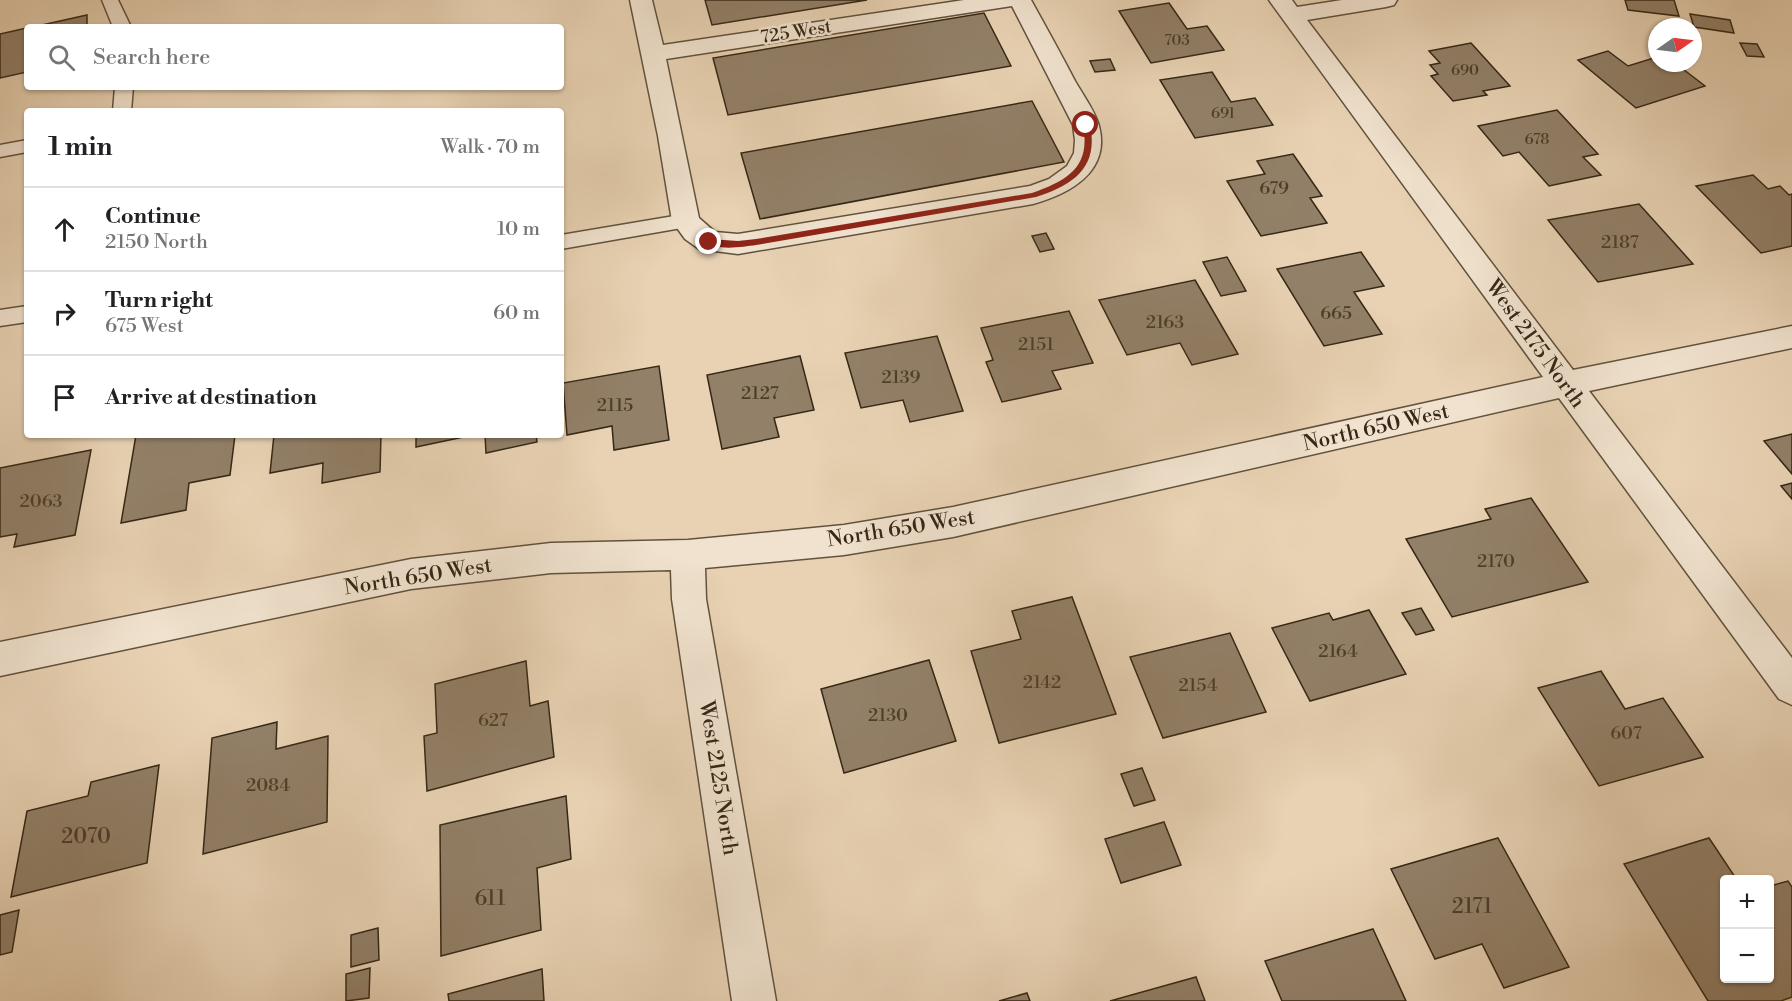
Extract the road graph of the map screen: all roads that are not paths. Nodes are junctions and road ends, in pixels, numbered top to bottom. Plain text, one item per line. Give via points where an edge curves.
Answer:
1 (110, 0) edge
2 (641, 0) edge
3 (1010, 0) edge
4 (1020, 0) edge
5 (1386, 0) edge
6 (1286, 7) edge
7 (121, 24) edge
8 (653, 54) junction
9 (124, 90) edge
10 (122, 108) edge
11 (24, 147) edge
12 (0, 151) edge
13 (686, 221) junction
14 (564, 241) edge
15 (24, 314) edge
16 (0, 318) edge
17 (1792, 337) edge
18 (1565, 384) junction
19 (688, 555) junction
20 (0, 658) edge
21 (1792, 687) edge
22 (754, 1001) edge

1 - 7 lane
2 - 8 street
3 - 8 street, 725 West
4 - 13 street via 1086,125 1089,140 1087,159 1079,170 1051,189 738,244 709,242
5 - 6 street
6 - 18 street, West 2175 North
8 - 13 street
9 - 10 lane
11 - 12 lane
13 - 14 lane
15 - 16 lane
17 - 18 street, North 650 West
18 - 19 street, North 650 West via 953,522 844,540
18 - 21 street, West 2175 North
19 - 20 street, North 650 West via 551,558 411,574
19 - 22 street, West 2125 North via 688,599

